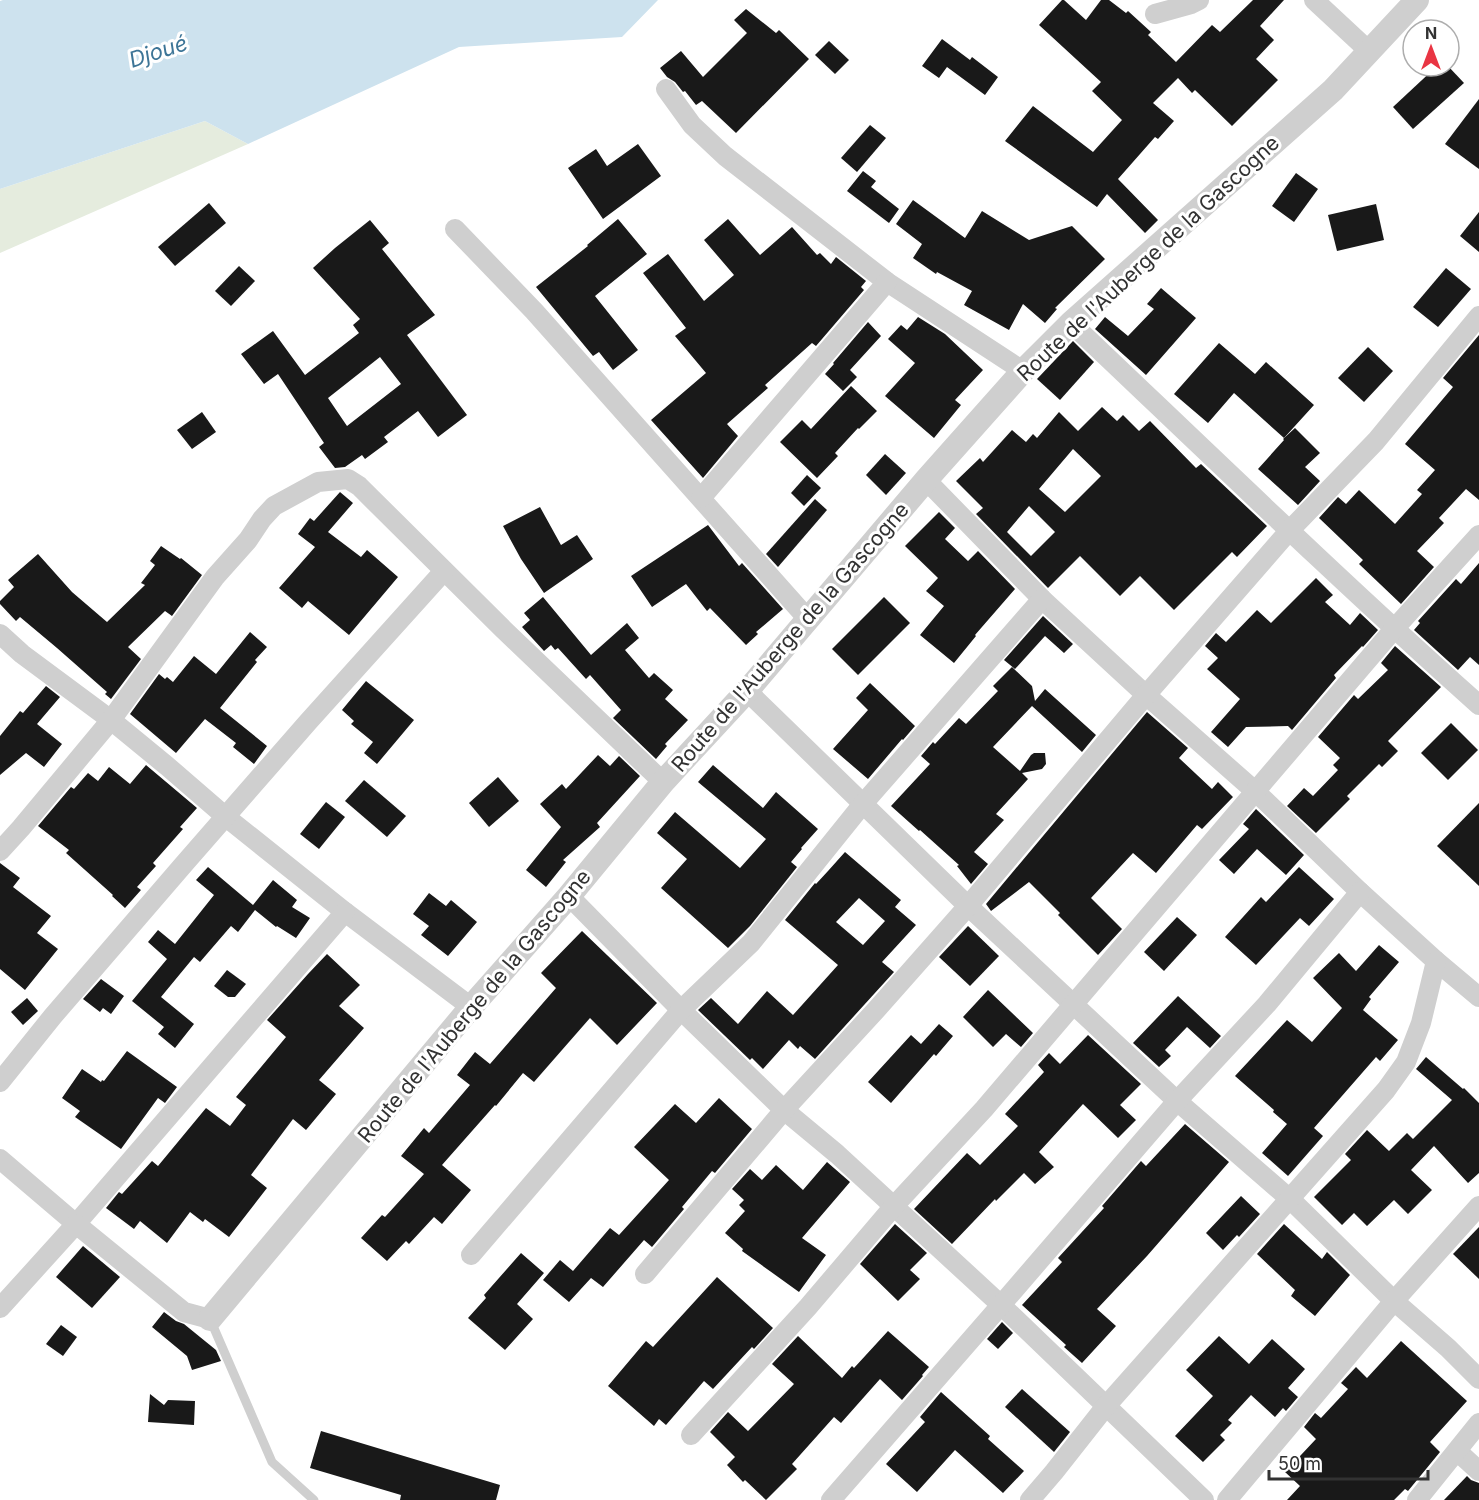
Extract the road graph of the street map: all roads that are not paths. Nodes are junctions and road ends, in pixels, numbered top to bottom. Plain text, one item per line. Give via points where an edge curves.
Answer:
1 (1199, 0) edge
2 (1314, 0) edge
3 (1417, 0) edge
4 (1155, 14) dead end
5 (1370, 52) junction
6 (666, 88) dead end
7 (455, 229) dead end
8 (887, 282) junction
9 (1479, 316) edge
10 (1071, 322) junction
11 (1023, 371) junction
12 (926, 480) junction
13 (701, 498) junction
14 (1289, 531) junction
15 (1479, 534) edge
16 (444, 571) junction
17 (1041, 598) junction
18 (807, 618) junction
19 (1394, 629) junction
20 (0, 634) edge
21 (747, 691) junction
22 (1146, 695) junction
23 (1479, 705) edge
24 (111, 720) junction
25 (663, 782) junction
26 (1256, 792) junction
27 (862, 805) junction
28 (226, 817) junction
29 (0, 851) edge
30 (1360, 892) junction
31 (569, 896) junction
32 (968, 906) junction
33 (345, 912) junction
34 (1436, 961) junction
35 (1479, 997) edge
36 (1073, 1005) junction
37 (471, 1007) junction
38 (681, 1010) junction
39 (0, 1082) edge
40 (1177, 1101) junction
41 (784, 1110) junction
42 (0, 1159) edge
43 (1290, 1198) junction
44 (894, 1206) junction
45 (1479, 1206) edge
46 (76, 1224) junction
47 (471, 1255) dead end
48 (645, 1274) dead end
49 (1394, 1301) junction
50 (1002, 1305) junction
51 (0, 1308) edge
52 (210, 1319) junction
53 (1479, 1379) edge
54 (1106, 1406) junction
55 (1479, 1423) edge
56 (692, 1435) dead end
57 (1457, 1450) junction
58 (1479, 1471) edge
59 (314, 1500) edge
60 (831, 1500) edge
61 (1030, 1500) edge
62 (1204, 1500) edge
63 (1227, 1500) edge
64 (1417, 1500) edge

1 - 4 street
2 - 5 street
3 - 5 street, Route de l'Auberge de la Gascogne
5 - 10 street, Route de l'Auberge de la Gascogne via 1334,90
6 - 8 street via 692,124 725,156
7 - 13 street
8 - 11 street
8 - 13 street
9 - 14 street via 1376,441
10 - 11 street, Route de l'Auberge de la Gascogne
10 - 14 street
11 - 12 street, Route de l'Auberge de la Gascogne
12 - 17 street
12 - 18 street, Route de l'Auberge de la Gascogne
13 - 18 street
14 - 19 street
14 - 22 street
15 - 19 street
16 - 24 street via 359,486 348,479 318,482 274,506 262,519
16 - 25 street
16 - 28 street
17 - 22 street
17 - 27 street
18 - 21 street, Route de l'Auberge de la Gascogne
19 - 23 street
19 - 26 street
20 - 24 street
21 - 25 street, Route de l'Auberge de la Gascogne
21 - 27 street
22 - 26 street
22 - 32 street
24 - 28 street
24 - 29 street
25 - 31 street, Route de l'Auberge de la Gascogne
26 - 30 street
26 - 36 street
27 - 32 street
27 - 38 street via 751,943
28 - 33 street
28 - 39 street
30 - 34 street
30 - 40 street via 1266,1004
31 - 37 street, Route de l'Auberge de la Gascogne
31 - 38 street
32 - 36 street
32 - 41 street
33 - 37 street
33 - 46 street
34 - 35 street
34 - 43 street via 1421,1023 1406,1062
36 - 40 street
36 - 44 street
37 - 52 street, Route de l'Auberge de la Gascogne
38 - 41 street
38 - 47 street
40 - 43 street
40 - 50 street
41 - 44 street
41 - 48 street
42 - 46 street
43 - 49 street
43 - 54 street
44 - 50 street
44 - 56 street
45 - 49 street
46 - 51 street
46 - 52 street via 184,1312
49 - 53 street
49 - 63 street
50 - 54 street
50 - 60 street
52 - 59 lane via 272,1462
54 - 61 street
54 - 62 street
55 - 57 street
57 - 58 street
57 - 64 street

